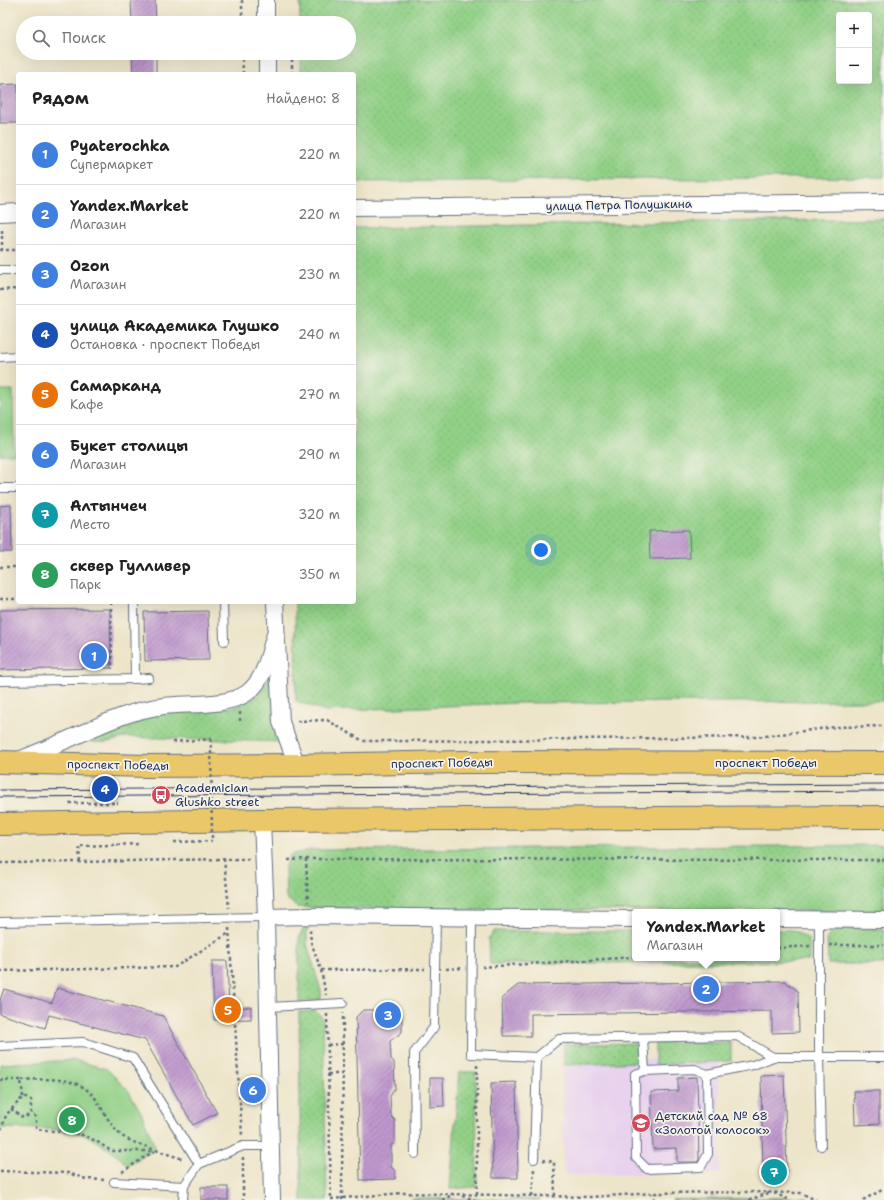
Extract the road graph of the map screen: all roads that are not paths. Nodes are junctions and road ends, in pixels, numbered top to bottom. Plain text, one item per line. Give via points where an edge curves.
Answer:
1 (266, 0) edge
2 (266, 16) edge
3 (267, 60) edge
4 (267, 72) edge
5 (884, 202) edge
6 (356, 208) edge
7 (16, 212) edge
8 (0, 213) edge
9 (0, 270) edge
10 (16, 270) edge
11 (0, 356) edge
12 (16, 356) edge
13 (0, 488) edge
14 (16, 488) edge
15 (134, 604) edge
16 (223, 604) edge
17 (275, 604) edge
18 (276, 631) junction
19 (224, 641) dead end
20 (149, 678) dead end
21 (135, 679) junction
22 (0, 681) edge
23 (8, 762) edge
24 (884, 763) edge
25 (297, 766) junction
26 (884, 817) edge
27 (262, 820) junction
28 (0, 824) edge
29 (266, 917) junction
30 (436, 918) junction
31 (472, 918) junction
32 (632, 919) edge
33 (780, 920) edge
34 (819, 920) junction
35 (884, 920) edge
36 (0, 922) edge
37 (343, 1003) road end
38 (269, 1006) junction
39 (643, 1038) junction
40 (0, 1046) edge
41 (537, 1057) junction
42 (773, 1057) junction
43 (819, 1057) junction
44 (884, 1057) edge
45 (645, 1071) junction
46 (707, 1074) junction
47 (271, 1146) junction
48 (821, 1146) dead end
49 (415, 1154) dead end
50 (534, 1159) road end
51 (199, 1164) junction
52 (112, 1181) road end
53 (184, 1186) junction
54 (183, 1200) edge
55 (272, 1200) edge

1 - 2 street
3 - 4 street
5 - 6 street, улица Петра Полушкина
7 - 8 street
9 - 10 lane
11 - 12 lane
13 - 14 lane
15 - 21 lane
16 - 19 lane
17 - 18 street
18 - 23 street via 264,672 252,689 240,697 225,701 163,706 134,713
18 - 25 street via 281,722
20 - 21 lane
21 - 22 lane
23 - 25 main road, проспект Победы via 147,766
24 - 25 main road, проспект Победы via 463,762
26 - 27 main road
27 - 28 main road
27 - 29 street
29 - 30 street
29 - 36 lane
29 - 38 street
30 - 31 street
30 - 49 lane via 434,1027 414,1053
31 - 32 street
31 - 41 lane via 471,1054
33 - 34 street
34 - 35 street
34 - 43 lane
37 - 38 lane
38 - 47 street
39 - 41 lane via 559,1039
39 - 42 lane via 737,1036
39 - 45 lane
40 - 51 lane via 83,1042 133,1058
41 - 50 lane
42 - 43 lane
42 - 46 lane via 753,1065
43 - 44 lane
43 - 48 lane
45 - 46 lane via 695,1069
45 - 46 lane via 635,1074 636,1158 647,1169 701,1167 708,1154
47 - 51 lane via 243,1146
47 - 55 street
51 - 53 lane
52 - 53 lane
53 - 54 lane

